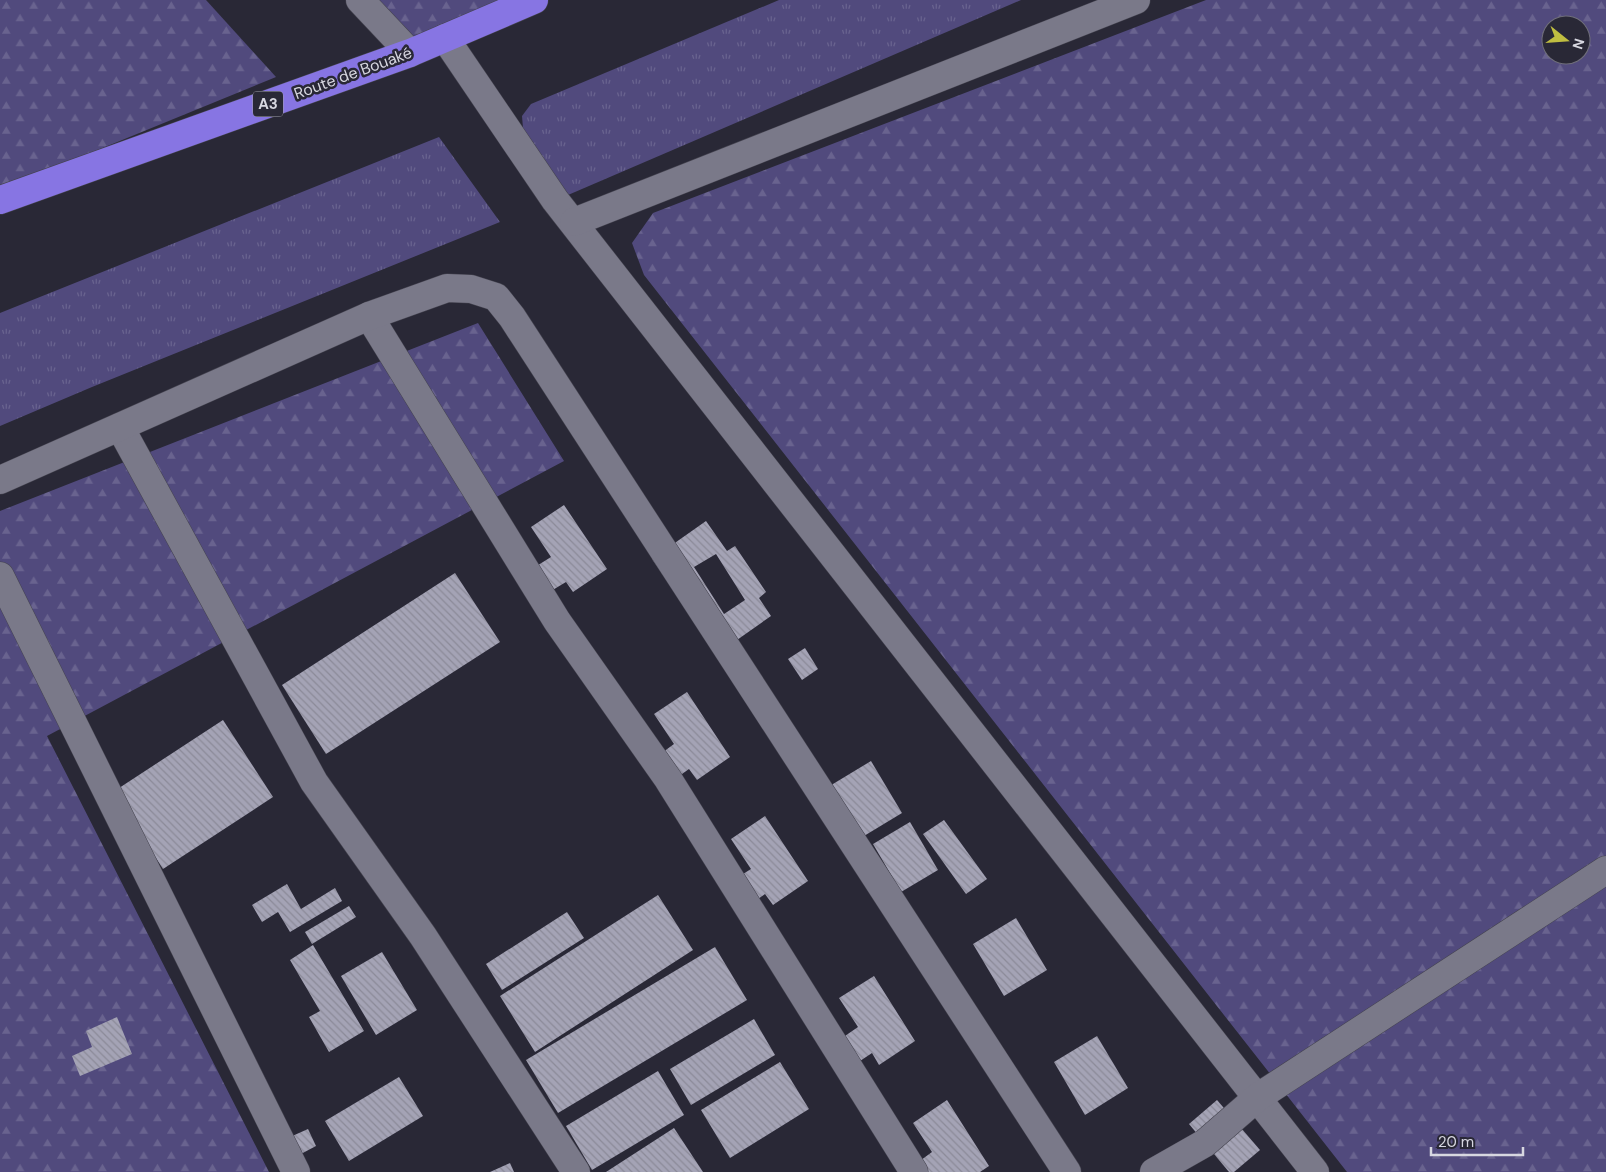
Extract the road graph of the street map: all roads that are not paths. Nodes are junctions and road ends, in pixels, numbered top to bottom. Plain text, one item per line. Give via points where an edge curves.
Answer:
1 (360, 0) edge
2 (534, 0) edge
3 (1136, 0) edge
4 (445, 38) junction
5 (410, 53) junction
6 (0, 200) edge
7 (574, 222) junction
8 (370, 316) junction
9 (120, 427) junction
10 (0, 480) edge
11 (0, 576) edge
12 (1606, 870) edge
13 (1258, 1097) junction
14 (296, 1172) edge
15 (576, 1172) edge
16 (914, 1172) edge
17 (1067, 1172) edge
18 (1154, 1172) edge
19 (1315, 1172) edge

1 - 5 street
2 - 4 highway, Route de Bouaké / A3
3 - 7 street
4 - 5 highway, Route de Bouaké / A3
4 - 7 street via 555,200
5 - 6 highway, Route de Bouaké / A3
7 - 13 street
8 - 9 street
8 - 16 street via 557,621 668,778
8 - 17 street via 447,288 471,289 496,297 501,303
9 - 10 street
9 - 15 street via 314,782 424,936
11 - 14 street
12 - 13 street
13 - 18 street via 1205,1143
13 - 19 street

